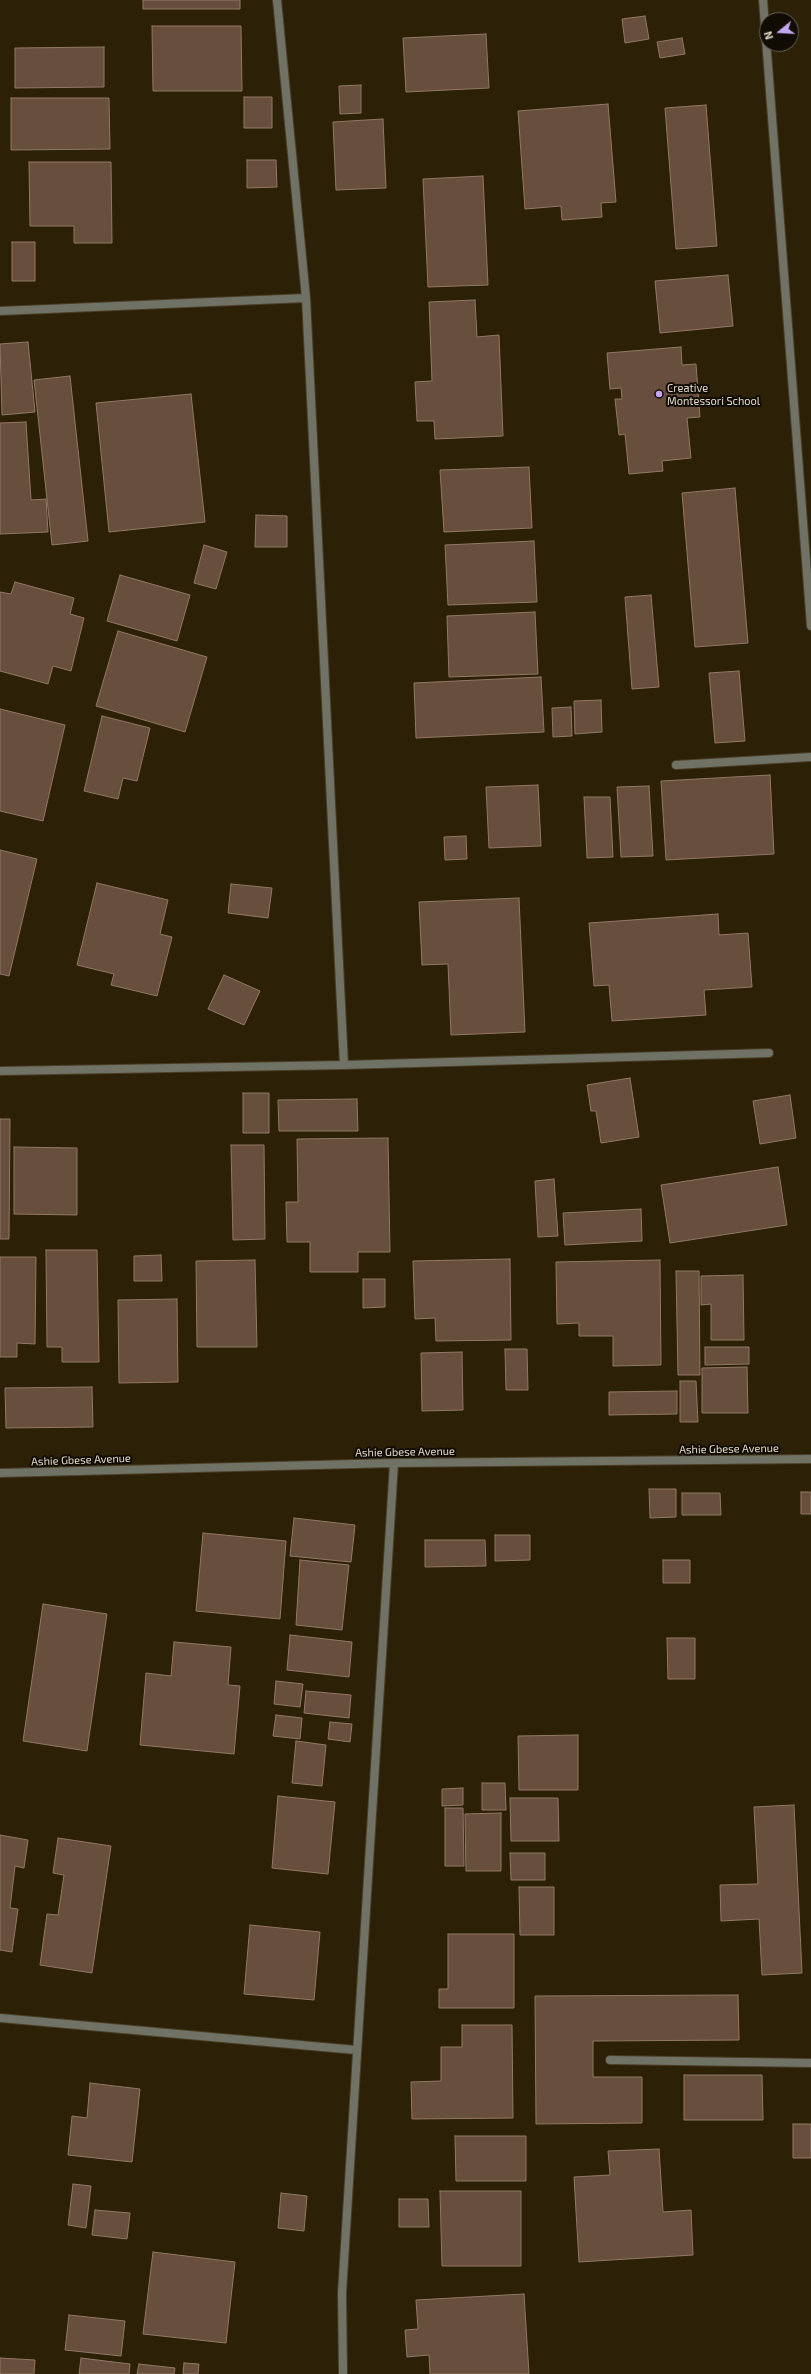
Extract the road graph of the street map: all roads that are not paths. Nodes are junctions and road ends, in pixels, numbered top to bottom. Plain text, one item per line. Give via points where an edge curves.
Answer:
1 (277, 0) edge
2 (763, 0) edge
3 (306, 298) junction
4 (0, 311) edge
5 (811, 626) edge
6 (811, 756) edge
7 (676, 765) dead end
8 (769, 1053) dead end
9 (344, 1065) junction
10 (0, 1071) edge
11 (811, 1459) edge
12 (394, 1463) junction
13 (0, 1473) edge
14 (0, 2018) edge
15 (356, 2050) junction
16 (610, 2060) dead end
17 (811, 2063) edge
18 (343, 2374) edge

1 - 3 street
2 - 5 street
3 - 4 street
3 - 9 street
6 - 7 street
8 - 9 street
9 - 10 street
11 - 12 street, Ashie Gbese Avenue
12 - 13 street, Ashie Gbese Avenue
12 - 15 street
14 - 15 street
15 - 18 street via 342,2293
16 - 17 street

